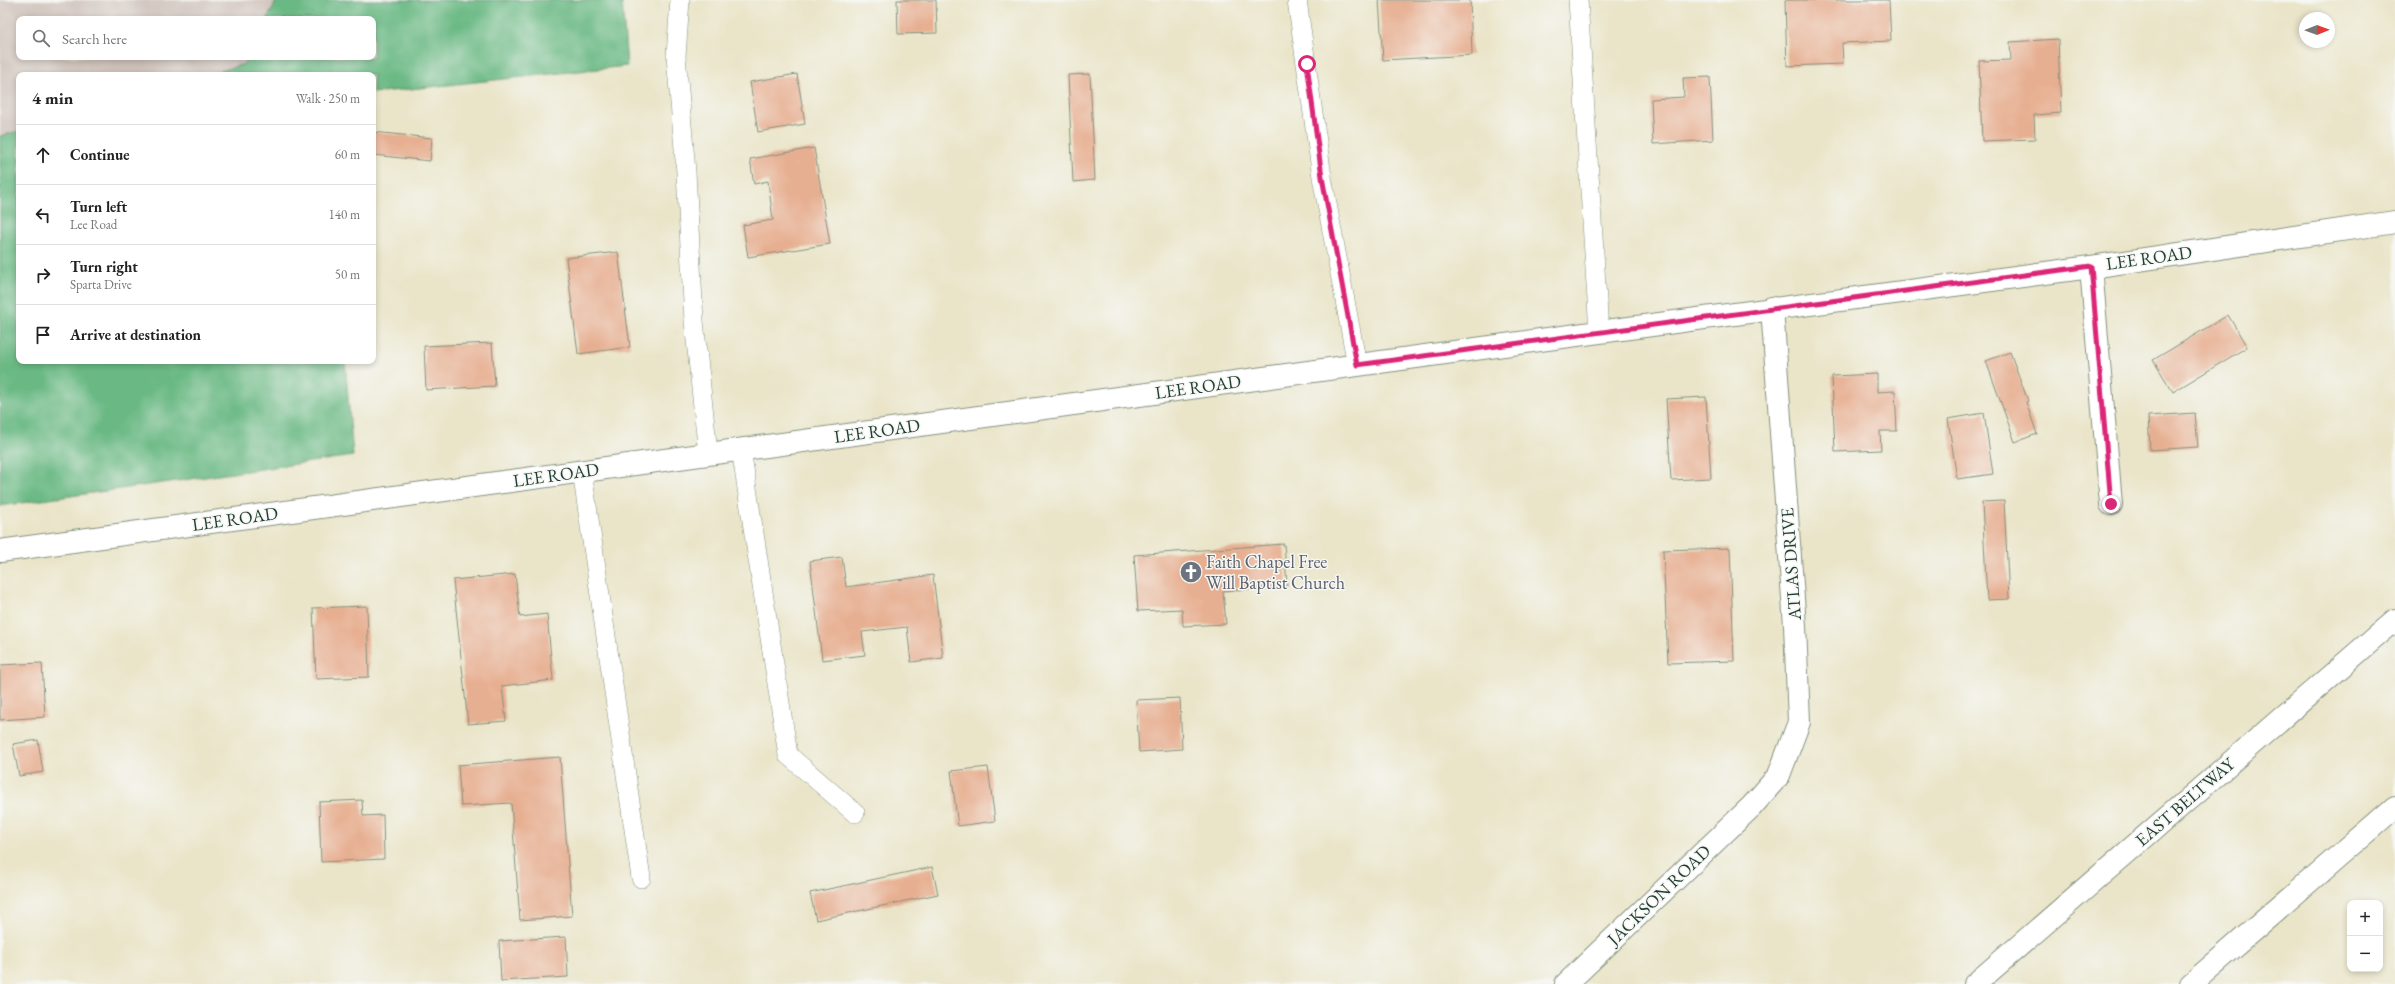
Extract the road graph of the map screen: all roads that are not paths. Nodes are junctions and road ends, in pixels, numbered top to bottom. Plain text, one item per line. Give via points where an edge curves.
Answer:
1 (680, 0) edge
2 (1297, 0) edge
3 (1578, 0) edge
4 (2395, 222) edge
5 (2091, 266) junction
6 (1772, 308) junction
7 (1599, 332) junction
8 (1357, 365) junction
9 (741, 449) junction
10 (708, 454) junction
11 (582, 471) junction
12 (2111, 504) dead end
13 (0, 551) edge
14 (2395, 620) edge
15 (1752, 806) joint
16 (2395, 807) edge
17 (855, 813) dead end
18 (641, 878) dead end
19 (1566, 984) edge
20 (1975, 984) edge
21 (2191, 984) edge

1 - 10 lane via 676,56 694,321
2 - 8 lane via 1322,177
3 - 7 lane
4 - 5 main road, LEE ROAD
5 - 6 main road, LEE ROAD
5 - 12 main road
6 - 7 main road, LEE ROAD
6 - 15 main road, ATLAS DRIVE via 1795,618 1799,722 1779,775
7 - 8 main road, LEE ROAD
8 - 9 main road, LEE ROAD
9 - 10 main road, LEE ROAD
9 - 17 lane via 788,755
10 - 11 main road, LEE ROAD
11 - 13 main road, LEE ROAD
11 - 18 lane
14 - 20 main road, EAST BELTWAY
15 - 19 main road, JACKSON ROAD
16 - 21 main road

